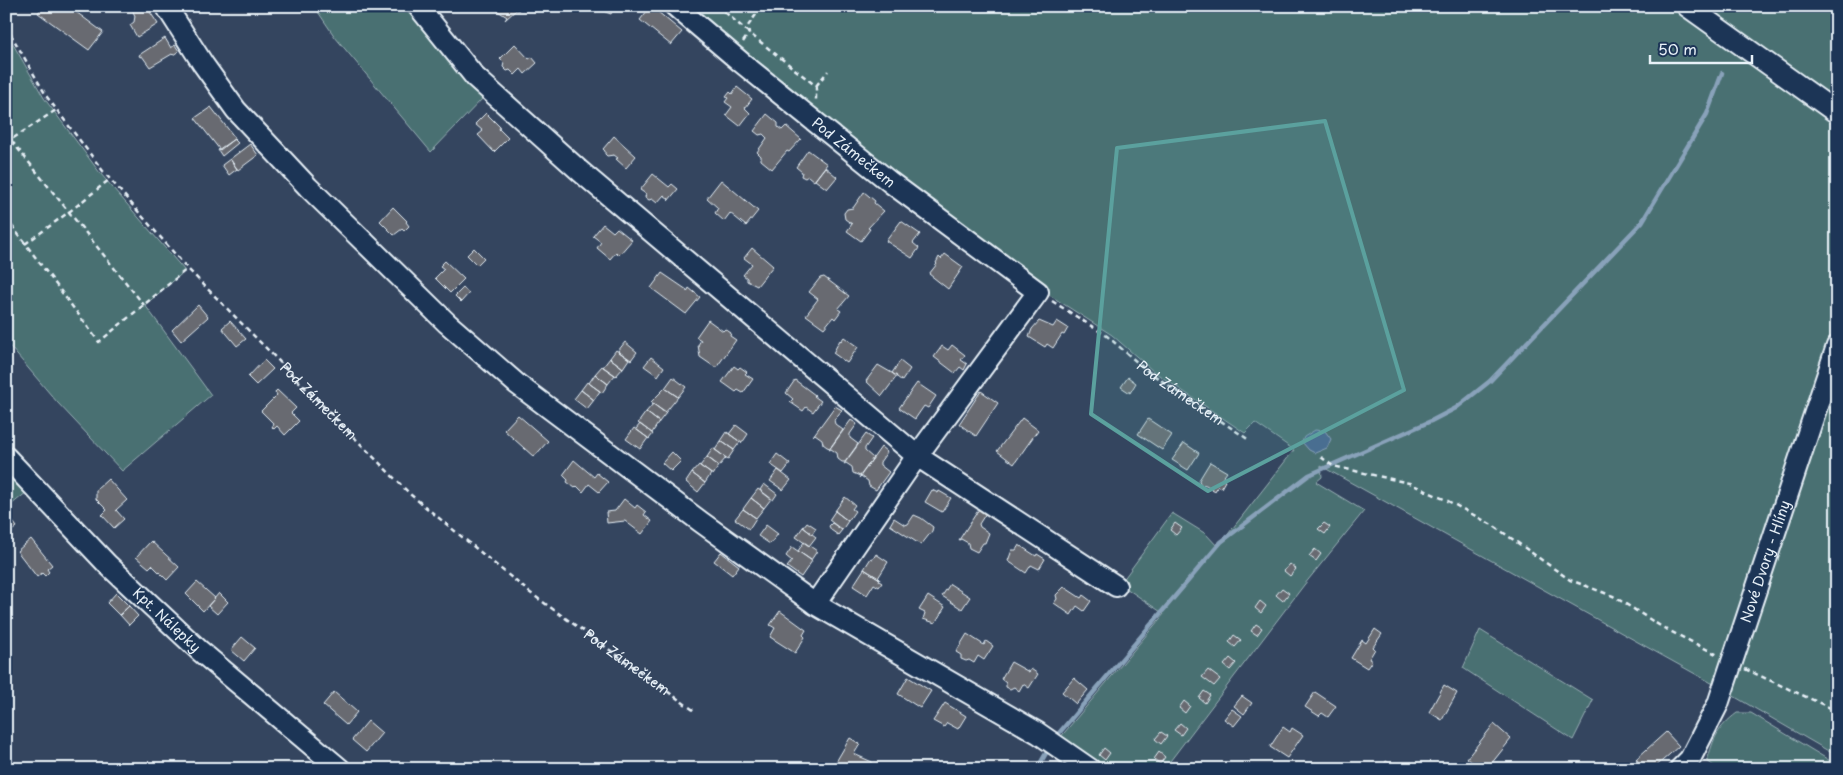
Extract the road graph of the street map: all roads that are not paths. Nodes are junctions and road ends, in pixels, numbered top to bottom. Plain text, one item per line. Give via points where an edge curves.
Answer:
1 (166, 6) edge
2 (418, 6) edge
3 (675, 6) edge
4 (1687, 6) edge
5 (1837, 113) edge
6 (1837, 346) edge
7 (917, 456) junction
8 (6, 457) edge
9 (1116, 586) dead end
10 (815, 604) junction
11 (340, 769) edge
12 (1090, 769) edge
13 (1680, 769) edge

1 - 10 street via 236,110 308,187 447,323 517,384 582,434
2 - 7 street via 482,84 581,172
3 - 7 street, Pod Zámečkem via 890,182 1038,292
4 - 5 street
6 - 13 street, Nové Dvory - Hlíny via 1718,704 1690,759
7 - 9 street
7 - 10 street
8 - 11 street, Kpt. Nálepky via 114,571 200,651
10 - 12 street via 1052,742

